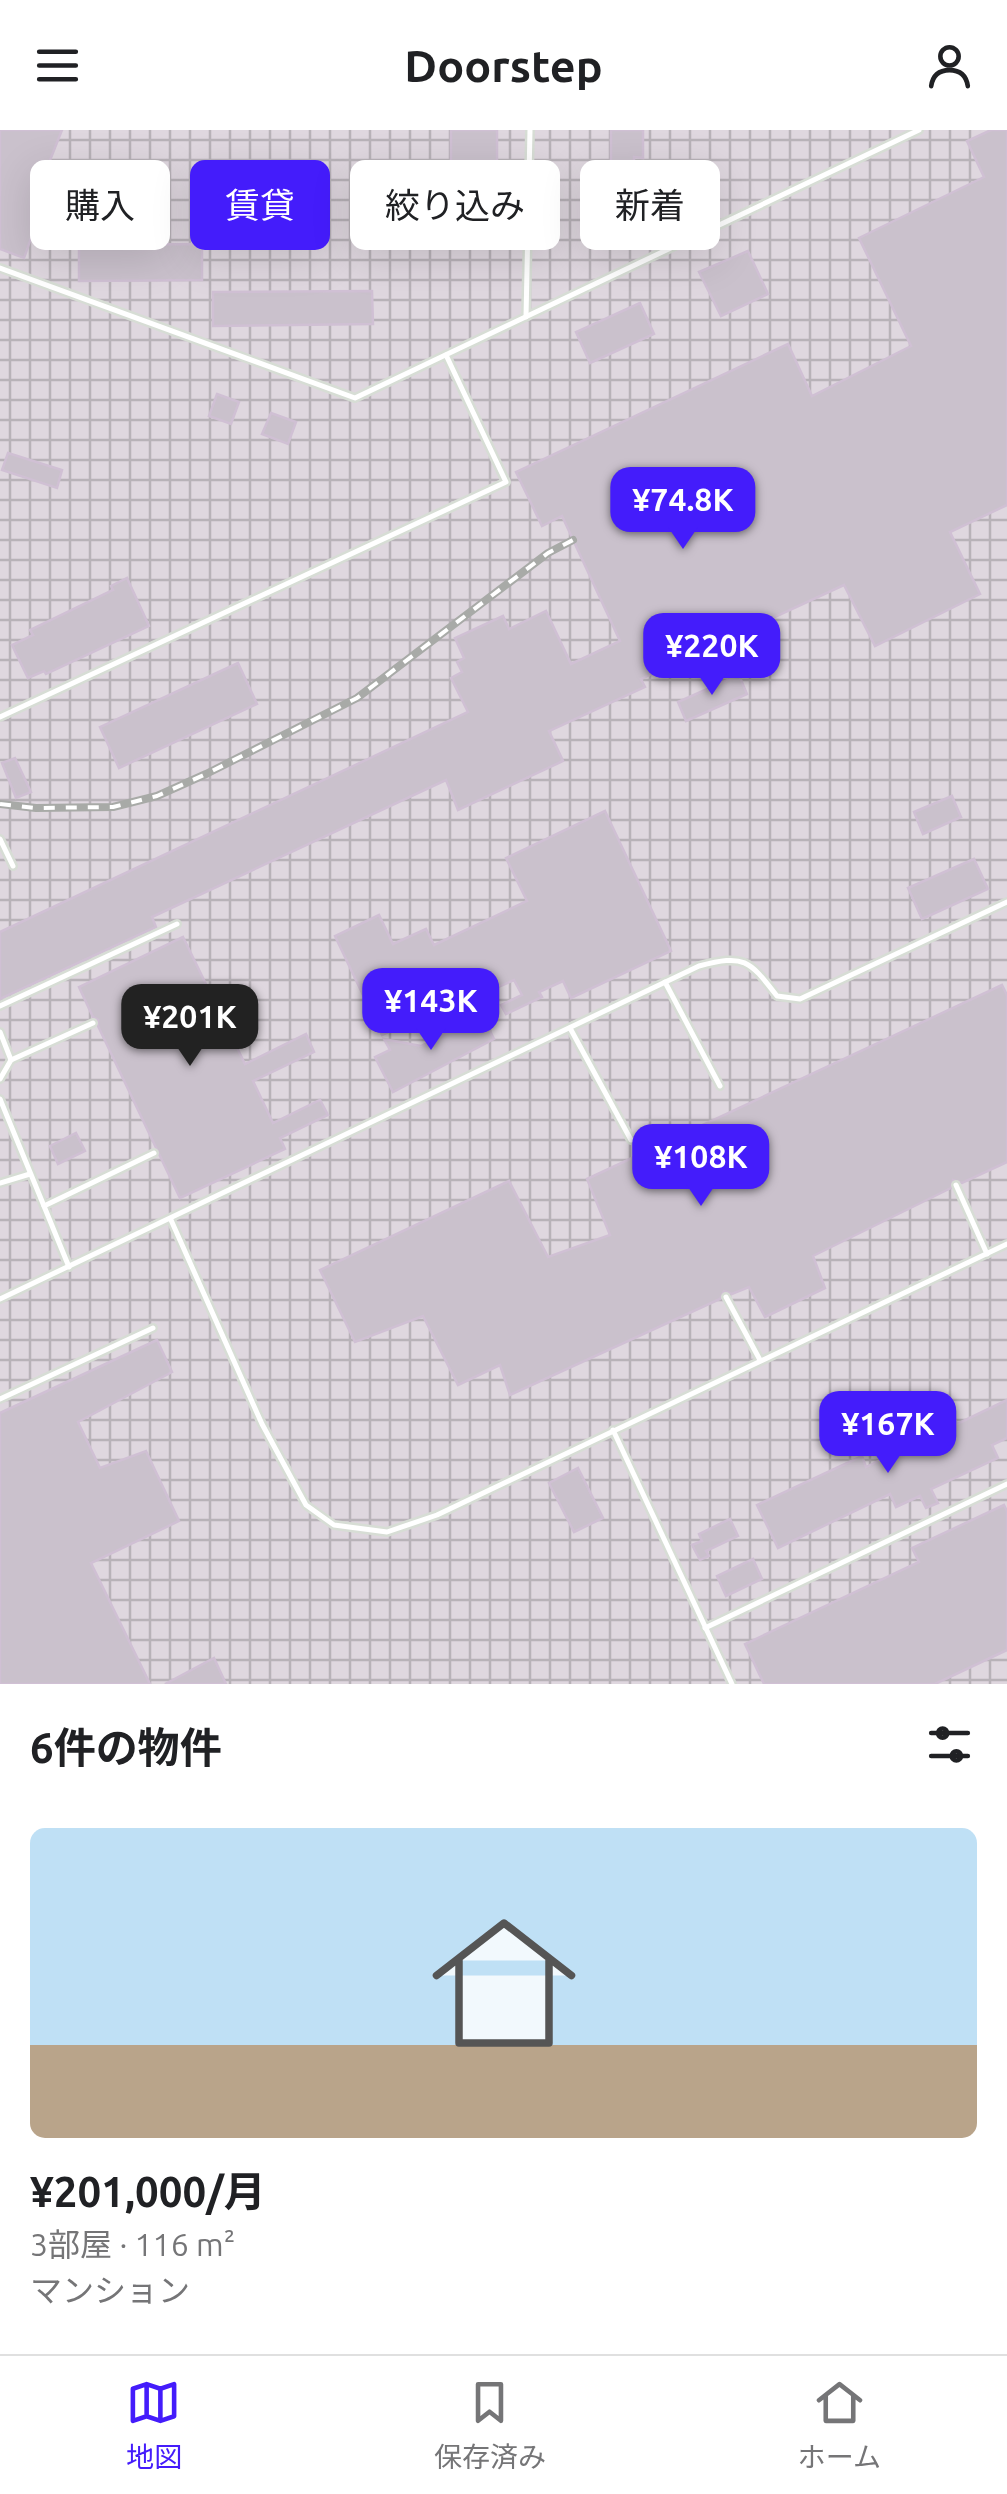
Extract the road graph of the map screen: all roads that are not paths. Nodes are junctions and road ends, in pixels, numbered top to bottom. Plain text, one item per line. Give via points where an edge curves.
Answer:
1 (530, 130) edge
2 (919, 130) edge
3 (0, 268) edge
4 (526, 317) junction
5 (446, 355) junction
6 (0, 717) edge
7 (0, 839) edge
8 (13, 866) dead end
9 (1007, 902) edge
10 (177, 924) dead end
11 (665, 982) junction
12 (0, 1006) edge
13 (94, 1023) dead end
14 (570, 1028) junction
15 (0, 1032) edge
16 (11, 1060) junction
17 (0, 1079) edge
18 (720, 1086) dead end
19 (0, 1099) edge
20 (631, 1140) dead end
21 (154, 1153) dead end
22 (30, 1174) junction
23 (0, 1183) edge
24 (956, 1186) dead end
25 (44, 1206) junction
26 (170, 1220) junction
27 (1007, 1244) edge
28 (987, 1254) junction
29 (69, 1267) junction
30 (726, 1296) dead end
31 (1, 1298) edge
32 (153, 1328) dead end
33 (760, 1361) junction
34 (0, 1399) edge
35 (613, 1430) junction
36 (1007, 1484) edge
37 (705, 1628) junction
38 (732, 1684) edge

1 - 4 lane
2 - 4 lane
3 - 5 lane via 354,398
4 - 5 lane
5 - 6 lane via 506,482
7 - 8 lane
9 - 11 lane via 800,999 777,996 754,966 738,958
10 - 12 lane
11 - 14 lane
11 - 18 lane
13 - 16 lane
14 - 20 lane
14 - 26 lane
15 - 16 lane
16 - 17 lane
19 - 22 lane
21 - 25 lane
22 - 23 lane
22 - 25 lane
24 - 28 lane
25 - 29 lane
26 - 29 lane
26 - 35 lane via 286,1472 306,1505 334,1525 388,1532 418,1524
27 - 28 lane
28 - 33 lane
29 - 31 lane
30 - 33 lane
32 - 34 lane
33 - 35 lane
35 - 37 lane
36 - 37 lane
37 - 38 lane

